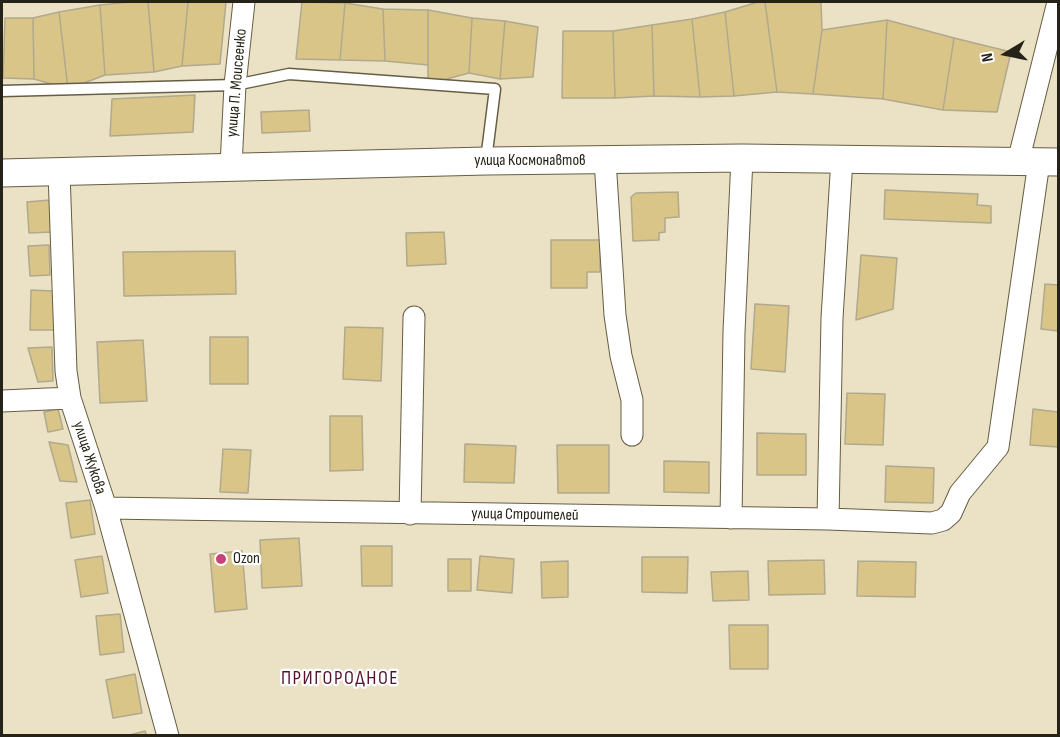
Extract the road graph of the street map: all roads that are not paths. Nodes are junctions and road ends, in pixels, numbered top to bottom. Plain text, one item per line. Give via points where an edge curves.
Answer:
1 (244, 2) edge
2 (1058, 2) edge
3 (235, 85) junction
4 (2, 91) edge
5 (742, 158) junction
6 (842, 159) junction
7 (486, 160) junction
8 (605, 160) junction
9 (1039, 162) edge
10 (231, 165) junction
11 (59, 172) junction
12 (2, 173) edge
13 (414, 317) dead end
14 (70, 398) junction
15 (2, 400) edge
16 (632, 435) dead end
17 (106, 508) junction
18 (410, 514) junction
19 (731, 518) junction
20 (828, 519) junction
21 (168, 735) edge

1 - 3 street, улица П. Моисеенко
2 - 9 street
3 - 4 lane
3 - 7 lane via 289,74 495,89
3 - 10 street, улица П. Моисеенко
5 - 6 street, улица Космонавтов
5 - 8 street, улица Космонавтов
5 - 19 street
6 - 9 street, улица Космонавтов
6 - 20 street via 832,318
7 - 8 street, улица Космонавтов
7 - 10 street, улица Космонавтов
8 - 16 street via 615,315 632,400
9 - 20 street, улица Строителей via 998,447 943,520 932,523
10 - 11 street, улица Космонавтов
11 - 12 street, улица Космонавтов
11 - 14 street, улица Жукова
13 - 18 street
14 - 15 street
14 - 17 street, улица Жукова
17 - 18 street, улица Строителей
17 - 21 street, улица Жукова
18 - 19 street, улица Строителей
19 - 20 street, улица Строителей

